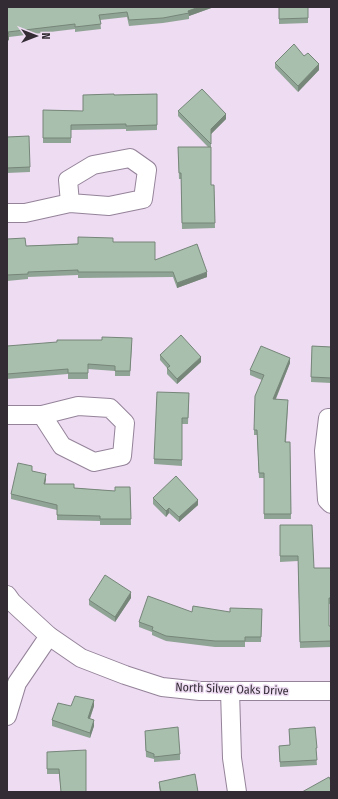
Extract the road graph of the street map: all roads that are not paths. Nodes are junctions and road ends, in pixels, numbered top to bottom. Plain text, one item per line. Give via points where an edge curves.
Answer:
1 (70, 203) dead end
2 (7, 213) edge
3 (7, 415) edge
4 (42, 415) dead end
5 (331, 418) edge
6 (331, 504) edge
7 (7, 595) edge
8 (49, 636) junction
9 (230, 691) junction
10 (331, 692) edge
11 (7, 716) edge
12 (237, 792) edge

1 - 2 street via 25,213
3 - 4 street
5 - 6 street via 328,418 324,452 327,500
7 - 8 street, North Silver Oaks Drive
8 - 9 street, North Silver Oaks Drive via 81,658 125,676 162,687
8 - 11 street via 17,683
9 - 10 street, North Silver Oaks Drive
9 - 12 street via 232,758

